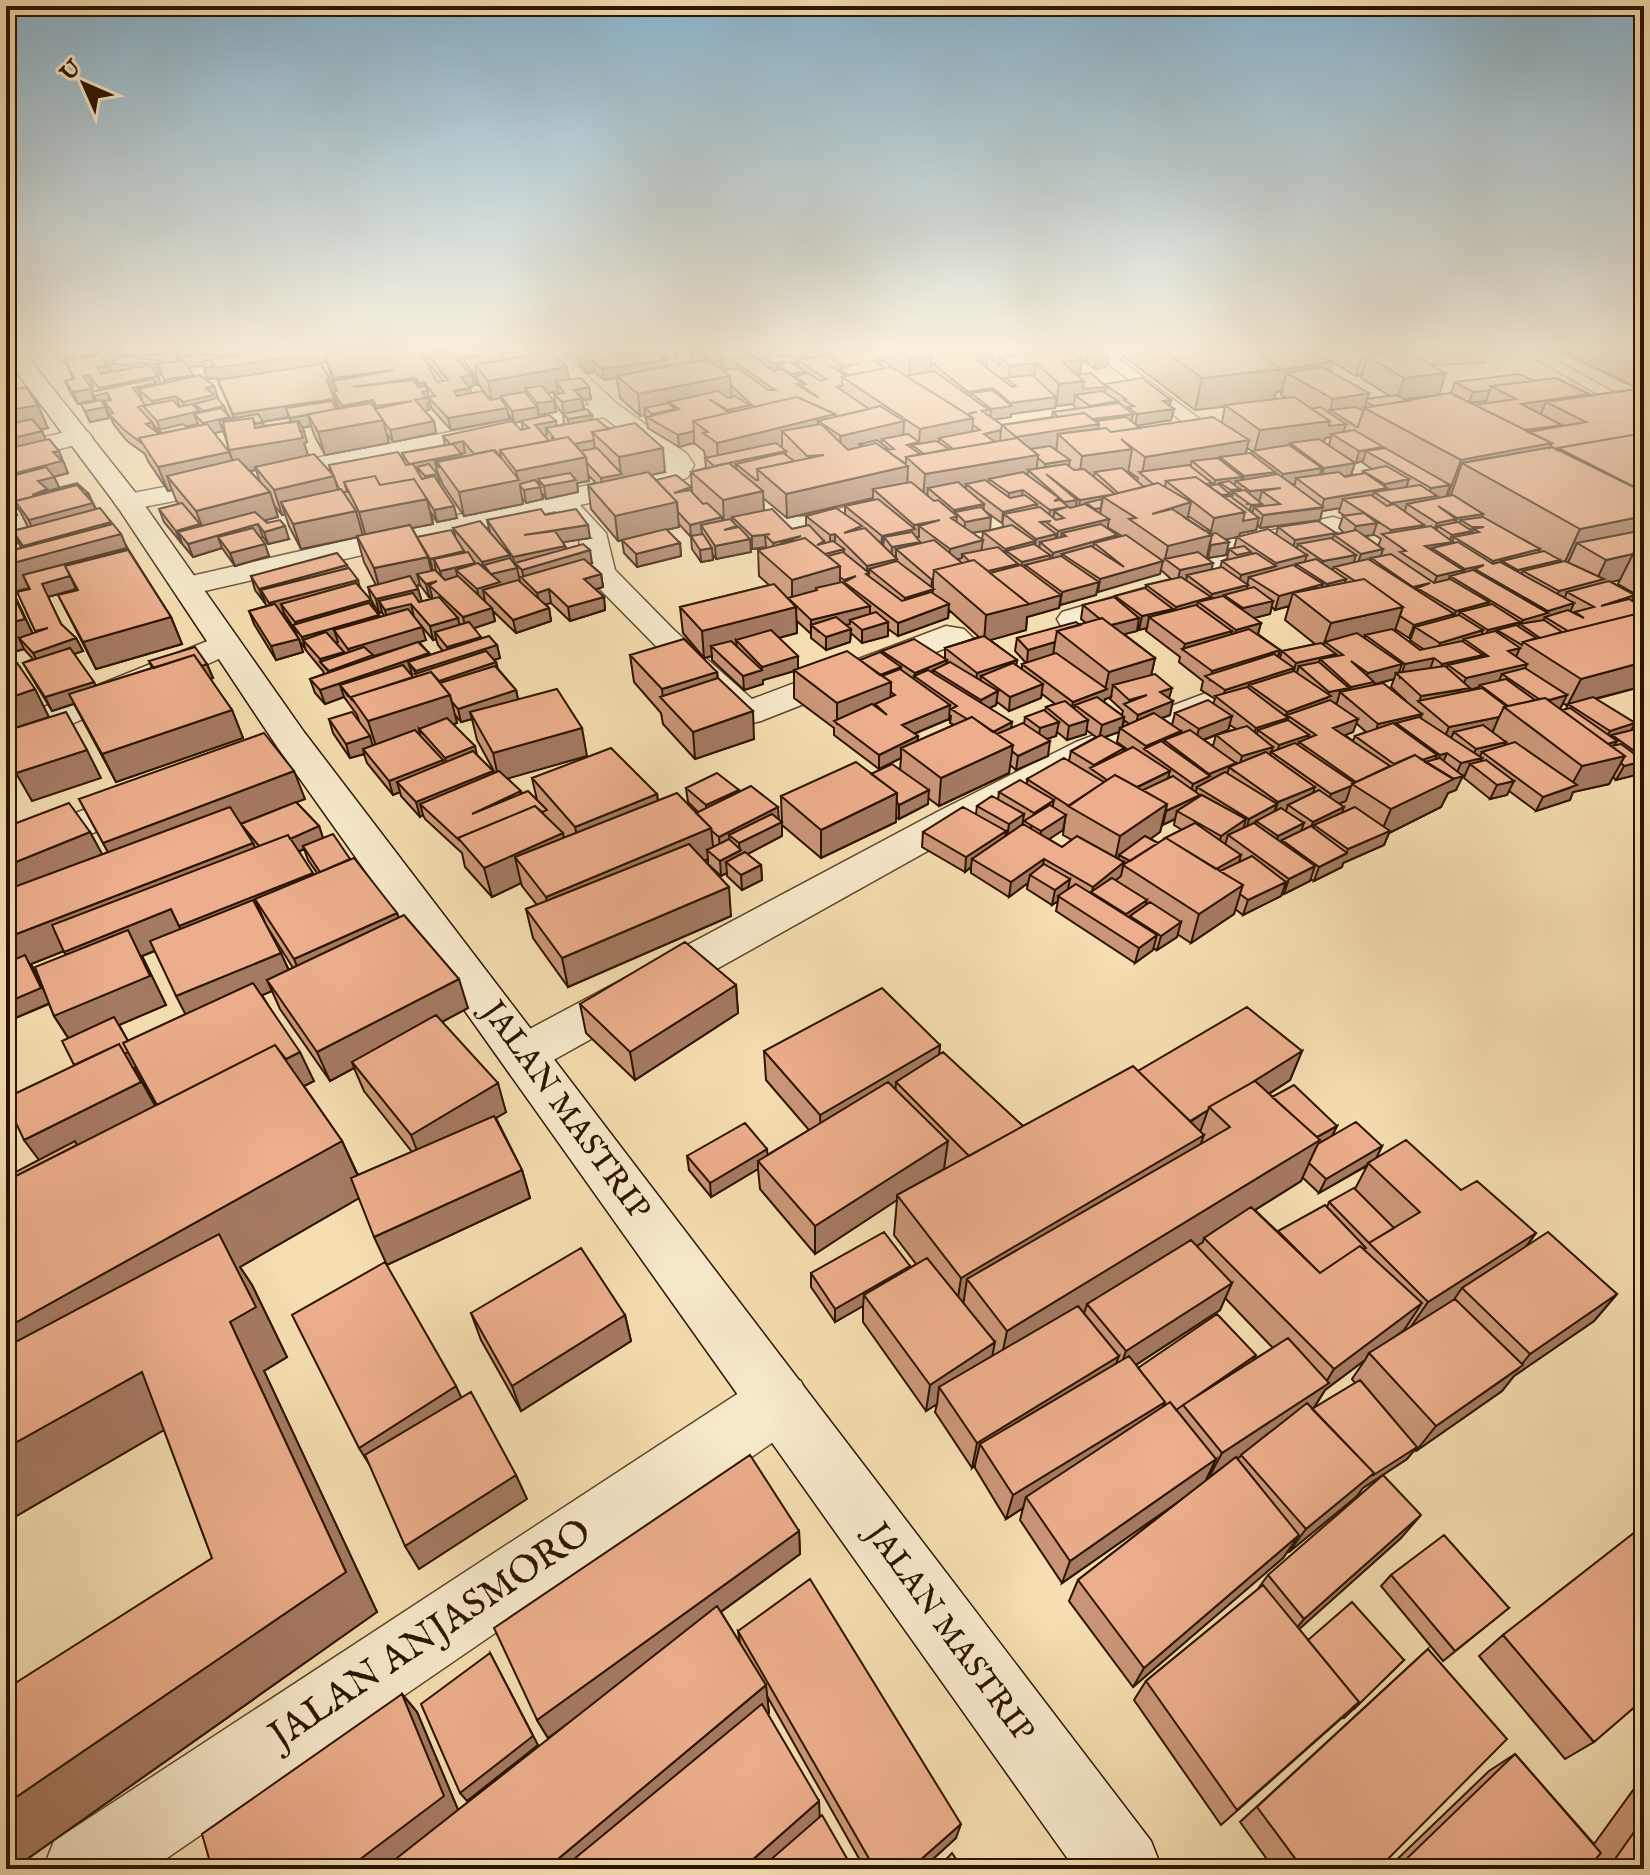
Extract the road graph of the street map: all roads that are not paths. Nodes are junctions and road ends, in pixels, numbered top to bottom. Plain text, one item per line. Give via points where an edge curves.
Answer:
1 (73, 438) edge
2 (80, 438) edge
3 (456, 438) edge
4 (648, 438) edge
5 (1214, 438) edge
6 (6, 454) edge
7 (1234, 454) edge
8 (699, 480) junction
9 (561, 501) junction
10 (128, 502) junction
11 (871, 511) edge
12 (1328, 523) edge
13 (187, 586) junction
14 (225, 644) junction
15 (969, 651) edge
16 (6, 742) edge
17 (177, 786) edge
18 (6, 854) edge
19 (524, 1054) junction
20 (779, 1402) junction
21 (82, 1869) edge
22 (1123, 1869) edge

1 - 6 street
2 - 10 street, JALAN MASTRIP
3 - 10 street
4 - 8 street
5 - 7 lane
8 - 9 street via 667,477
8 - 11 street via 742,487 780,523 805,524
9 - 13 street
9 - 15 street via 592,533 600,572 662,637 748,713 946,636
10 - 13 street, JALAN MASTRIP
12 - 19 street via 1237,546 1210,578 1077,616 1065,634 1175,694 1089,750
13 - 14 street, JALAN MASTRIP
14 - 16 street
14 - 19 street, JALAN MASTRIP via 277,746
17 - 18 street
19 - 20 street, JALAN MASTRIP
20 - 21 street, JALAN ANJASMORO
20 - 22 street, JALAN MASTRIP

